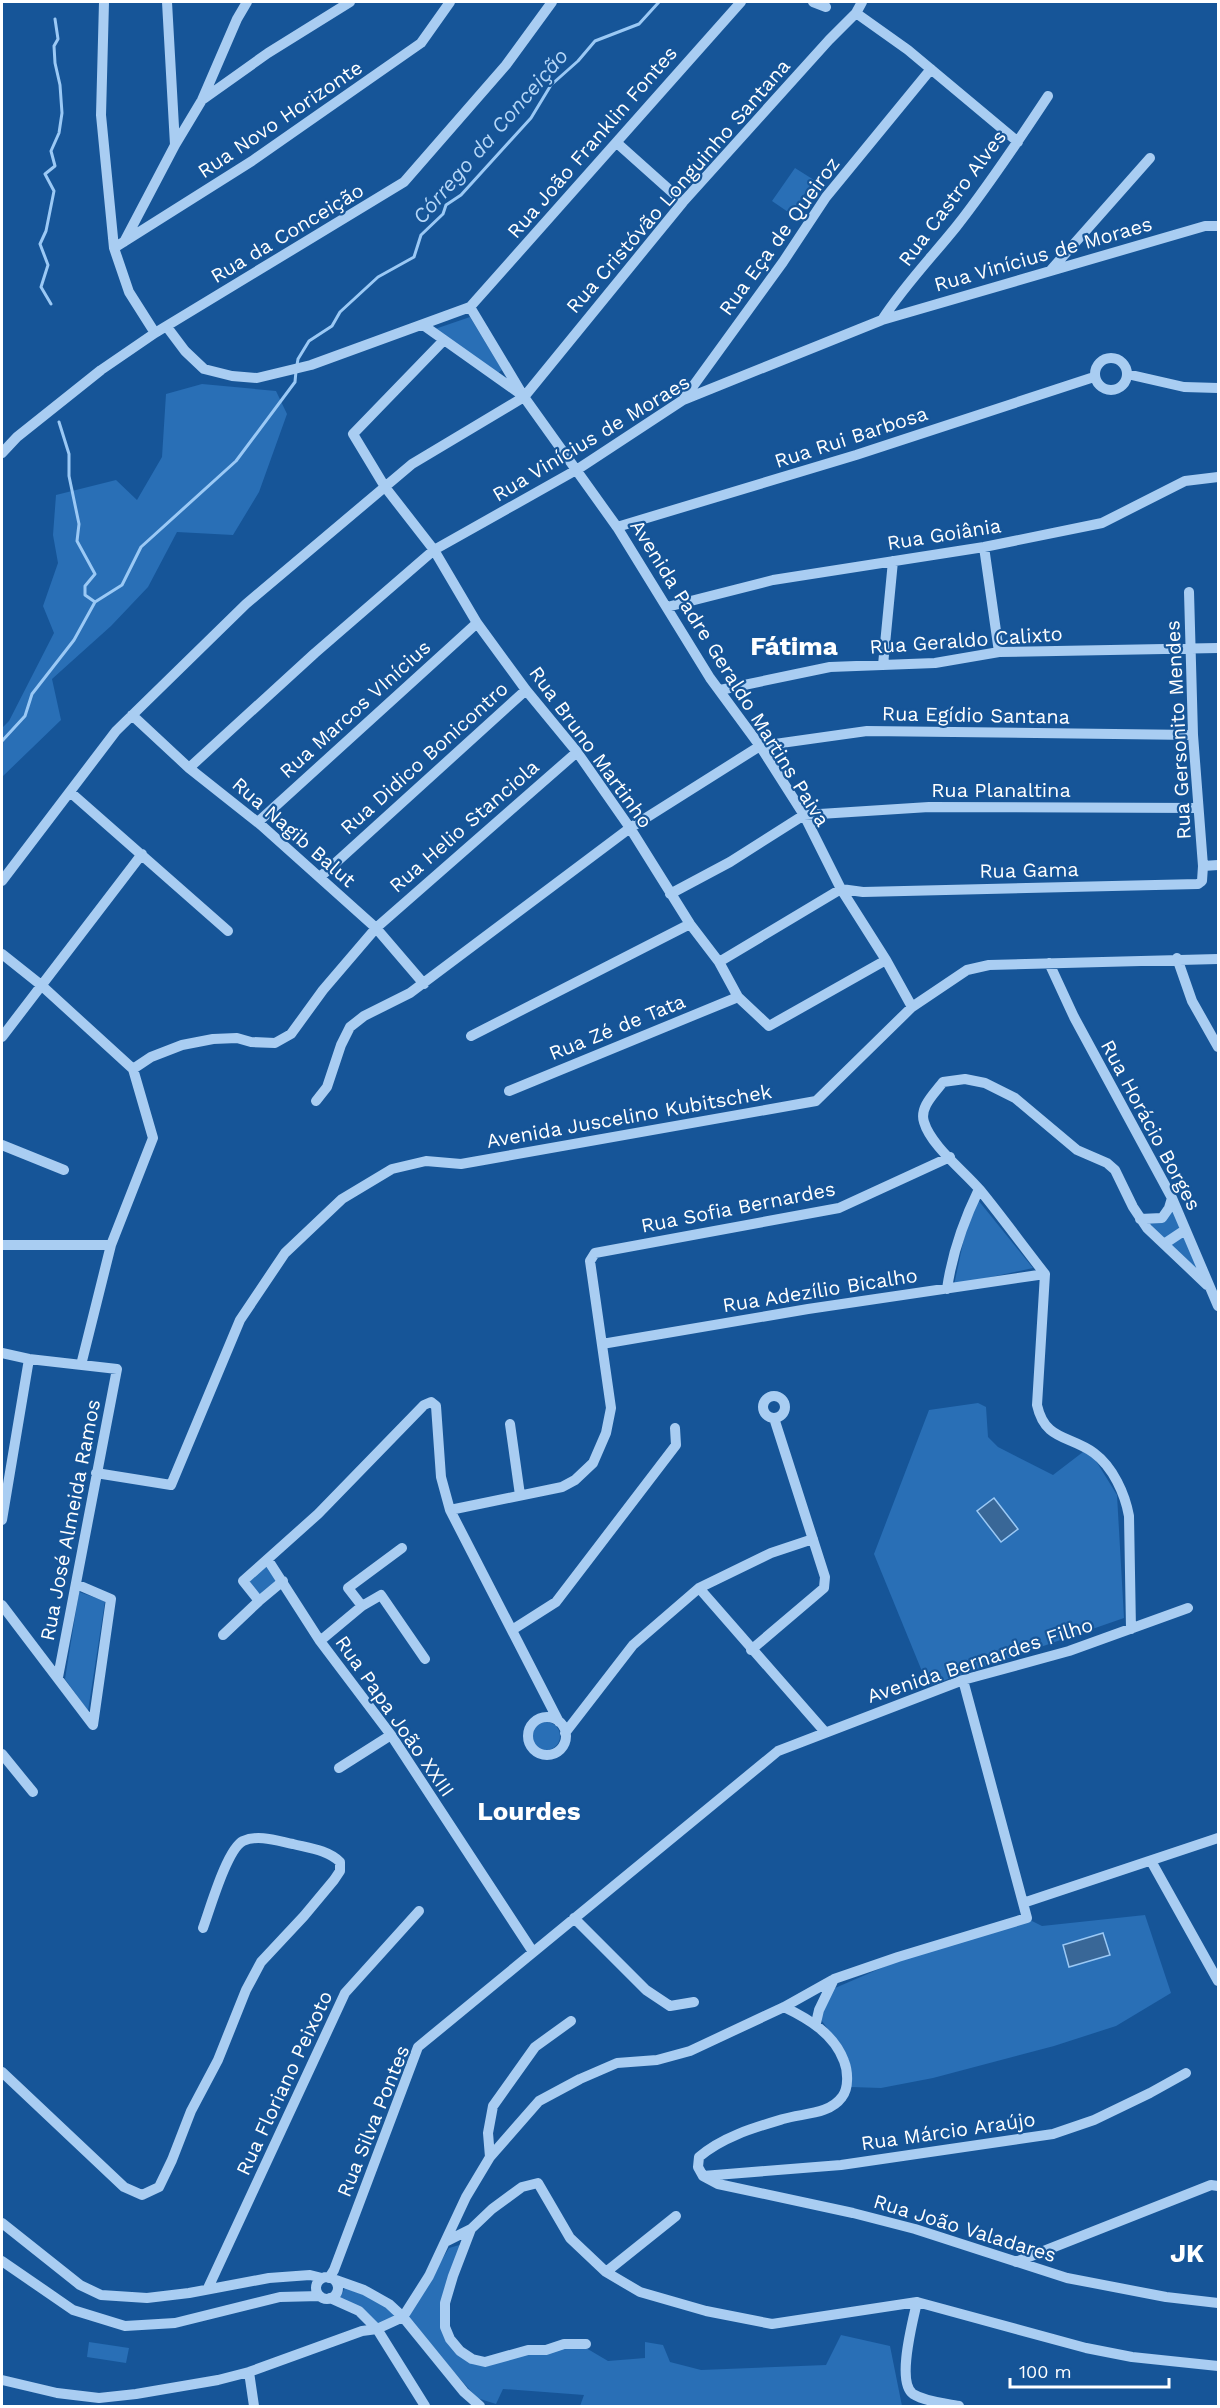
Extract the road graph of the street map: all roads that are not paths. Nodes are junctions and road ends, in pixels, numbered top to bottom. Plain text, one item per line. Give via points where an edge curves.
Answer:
1 (104, 2) edge
2 (167, 2) edge
3 (236, 2) edge
4 (247, 2) edge
5 (350, 2) edge
6 (450, 2) edge
7 (552, 2) edge
8 (741, 2) edge
9 (813, 2) edge
10 (862, 2) edge
11 (826, 7) dead end
12 (856, 13) junction
13 (237, 19) junction
14 (931, 69) junction
15 (1048, 96) dead end
16 (202, 100) junction
17 (1018, 142) junction
18 (617, 143) junction
19 (176, 145) junction
20 (1150, 158) dead end
21 (683, 202) junction
22 (1218, 226) edge
23 (124, 242) junction
24 (114, 248) junction
25 (1049, 271) junction
26 (470, 307) junction
27 (882, 320) junction
28 (423, 325) junction
29 (167, 327) junction
30 (155, 333) junction
31 (444, 340) junction
32 (1127, 374) junction
33 (1094, 377) junction
34 (1218, 388) edge
35 (524, 397) junction
36 (683, 400) junction
37 (2, 453) edge
38 (578, 470) junction
39 (1218, 477) edge
40 (385, 487) junction
41 (617, 527) junction
42 (984, 547) junction
43 (434, 550) junction
44 (893, 561) junction
45 (1189, 592) dead end
46 (667, 607) junction
47 (477, 623) junction
48 (1218, 648) edge
49 (1192, 649) junction
50 (999, 652) junction
51 (883, 665) junction
52 (526, 690) junction
53 (720, 690) junction
54 (132, 715) junction
55 (1193, 735) junction
56 (760, 746) junction
57 (577, 752) junction
58 (189, 768) junction
59 (70, 792) junction
60 (1198, 808) junction
61 (804, 815) junction
62 (258, 822) junction
63 (630, 828) junction
64 (142, 854) junction
65 (1218, 865) edge
66 (1203, 866) junction
67 (320, 877) junction
68 (2, 881) edge
69 (841, 889) junction
70 (670, 894) junction
71 (690, 924) junction
72 (376, 928) junction
73 (228, 931) dead end
74 (2, 954) edge
75 (1177, 958) junction
76 (1218, 959) edge
77 (886, 960) junction
78 (719, 962) junction
79 (1049, 963) junction
80 (424, 984) junction
81 (41, 985) junction
82 (738, 997) junction
83 (912, 1007) junction
84 (471, 1036) dead end
85 (2, 1037) edge
86 (1218, 1047) edge
87 (133, 1069) junction
88 (509, 1091) dead end
89 (316, 1101) dead end
90 (2, 1145) edge
91 (950, 1157) junction
92 (64, 1170) dead end
93 (979, 1189) junction
94 (1172, 1198) junction
95 (1140, 1219) junction
96 (1185, 1230) junction
97 (1164, 1244) junction
98 (2, 1245) edge
99 (111, 1245) junction
100 (1045, 1274) junction
101 (1208, 1284) junction
102 (947, 1289) junction
103 (1218, 1306) edge
104 (602, 1344) junction
105 (2, 1353) edge
106 (29, 1359) junction
107 (81, 1365) junction
108 (774, 1418) dead end
109 (510, 1424) dead end
110 (675, 1428) dead end
111 (96, 1473) junction
112 (520, 1495) junction
113 (450, 1510) junction
114 (2, 1520) edge
115 (813, 1539) junction
116 (402, 1548) dead end
117 (268, 1560) junction
118 (283, 1581) junction
119 (76, 1584) junction
120 (699, 1588) junction
121 (259, 1601) junction
122 (2, 1605) edge
123 (362, 1606) junction
124 (1188, 1608) dead end
125 (512, 1629) junction
126 (1131, 1629) junction
127 (224, 1635) dead end
128 (320, 1641) junction
129 (751, 1650) junction
130 (425, 1659) dead end
131 (58, 1677) junction
132 (963, 1680) junction
133 (559, 1722) junction
134 (825, 1732) junction
135 (566, 1733) junction
136 (391, 1735) junction
137 (2, 1754) edge
138 (339, 1768) dead end
139 (33, 1792) dead end
140 (1218, 1838) edge
141 (1151, 1861) junction
142 (1023, 1903) junction
143 (419, 1911) dead end
144 (574, 1918) junction
145 (203, 1928) dead end
146 (533, 1952) junction
147 (834, 1979) junction
148 (1218, 1981) edge
149 (694, 2001) dead end
150 (784, 2007) junction
151 (571, 2020) dead end
152 (816, 2023) junction
153 (2, 2072) edge
154 (1186, 2073) dead end
155 (490, 2157) junction
156 (703, 2176) junction
157 (1215, 2185) edge
158 (676, 2216) dead end
159 (2, 2223) edge
160 (471, 2229) junction
161 (444, 2242) junction
162 (2, 2261) edge
163 (1016, 2262) junction
164 (606, 2272) junction
165 (328, 2278) junction
166 (208, 2288) junction
167 (325, 2297) junction
168 (917, 2302) junction
169 (1218, 2303) edge
170 (403, 2317) junction
171 (377, 2329) junction
172 (586, 2344) dead end
173 (1218, 2366) edge
174 (249, 2372) junction
175 (7, 2381) edge
176 (254, 2406) edge
177 (424, 2406) edge
178 (480, 2406) edge
179 (959, 2406) edge

1 - 24 street via 101,114
2 - 19 street
3 - 13 street
4 - 13 street
5 - 16 street
6 - 23 street, Rua Novo Horizonte via 421,43 252,162
7 - 29 street, Rua da Conceição via 506,65 404,182
8 - 18 street, Rua João Franklin Fontes
9 - 11 street
10 - 12 street, Rua Cristóvão Longuinho Santana
12 - 14 street
12 - 21 street, Rua Cristóvão Longuinho Santana
13 - 16 street
14 - 17 street
14 - 36 street, Rua Eça de Queiroz via 826,197
15 - 17 street, Rua Castro Alves
16 - 19 street
17 - 27 street, Rua Castro Alves
18 - 21 street
18 - 26 street, Rua João Franklin Fontes
19 - 23 street
20 - 25 street
21 - 35 street, Rua Cristóvão Longuinho Santana
22 - 25 street, Rua Vinícius de Moraes via 1205,225
23 - 24 street, Rua Novo Horizonte
24 - 30 street via 129,292
25 - 27 street, Rua Vinícius de Moraes
26 - 28 street
26 - 35 street
27 - 36 street, Rua Vinícius de Moraes
28 - 29 street via 288,373 257,378 204,369
28 - 31 street
29 - 30 street, Rua da Conceição
30 - 37 street, Rua da Conceição via 101,370
31 - 35 street
31 - 40 street, Rua Bruno Martinho via 353,434
32 - 33 street via 1123,384 1114,390 1104,389
32 - 33 street, Rua Rui Barbosa via 1119,361 1109,358 1100,363
32 - 34 street via 1184,387
33 - 41 street, Rua Rui Barbosa via 856,455
35 - 38 street, Avenida Padre Geraldo Martins Paiva
35 - 40 street, Rua Cristóvão Longuinho Santana via 412,465
36 - 38 street, Rua Vinícius de Moraes
38 - 41 street, Avenida Padre Geraldo Martins Paiva
38 - 43 street, Rua Vinícius de Moraes
39 - 42 street, Rua Goiânia via 1202,477 1169,487 1102,523
40 - 43 street, Rua Bruno Martinho
40 - 54 street, Rua Cristóvão Longuinho Santana via 246,604
41 - 46 street, Avenida Padre Geraldo Martins Paiva
42 - 44 street, Rua Goiânia
42 - 50 street
43 - 47 street, Rua Bruno Martinho
43 - 58 street, Rua Vinícius de Moraes
44 - 46 street, Rua Goiânia via 773,580
44 - 51 street
45 - 49 street, Rua Gersonito Mendes
46 - 53 street, Avenida Padre Geraldo Martins Paiva
47 - 52 street, Rua Bruno Martinho
47 - 62 street, Rua Marcos VInícius
48 - 49 street, Rua Geraldo Calixto
49 - 50 street, Rua Geraldo Calixto
49 - 55 street, Rua Gersonito Mendes
50 - 51 street, Rua Geraldo Calixto via 935,663
51 - 53 street, Rua Geraldo Calixto via 830,666
52 - 57 street, Rua Bruno Martinho
52 - 67 street, Rua Didico Bonicontro
53 - 56 street, Avenida Padre Geraldo Martins Paiva
54 - 58 street, Rua Nagib Balut
54 - 59 street, Rua Cristóvão Longuinho Santana
55 - 56 street, Rua Egídio Santana via 867,731
55 - 60 street, Rua Gersonito Mendes
56 - 61 street, Avenida Padre Geraldo Martins Paiva
56 - 63 street
57 - 63 street, Rua Bruno Martinho
57 - 72 street, Rua Helio Stanciola
58 - 62 street, Rua Nagib Balut
59 - 64 street
59 - 68 street, Rua Cristóvão Longuinho Santana
60 - 61 street, Rua Planaltina via 929,807
60 - 66 street, Rua Gersonito Mendes
61 - 69 street, Avenida Padre Geraldo Martins Paiva
61 - 70 street
62 - 67 street, Rua Nagib Balut
63 - 70 street, Rua Bruno Martinho
63 - 80 street
64 - 73 street
64 - 81 street
65 - 66 street
66 - 69 street, Rua Gama via 1202,881 1197,884 863,892
67 - 72 street, Rua Nagib Balut
69 - 77 street, Avenida Padre Geraldo Martins Paiva
69 - 78 street
70 - 71 street, Rua Bruno Martinho
71 - 78 street, Rua Bruno Martinho
71 - 84 street
72 - 80 street, Rua Nagib Balut
72 - 87 street, Rua Helio Stanciola via 291,1034 275,1043 237,1038 182,1045
74 - 81 street
75 - 76 street, Avenida Juscelino Kubitschek
75 - 79 street, Avenida Juscelino Kubitschek
75 - 86 street via 1192,1001
77 - 82 street, Rua Bruno Martinho via 770,1026
77 - 83 street, Avenida Padre Geraldo Martins Paiva
78 - 82 street, Rua Bruno Martinho
79 - 83 street, Avenida Juscelino Kubitschek via 989,965 967,970
79 - 94 street, Rua Horácio Borges
80 - 89 street via 350,1027 327,1087
81 - 85 street
81 - 87 street
82 - 88 street, Rua Zé de Tata
83 - 111 street, Avenida Juscelino Kubitschek via 816,1101 461,1164 426,1161 392,1168 342,1199 285,1253 240,1320 171,1485
87 - 99 street via 153,1138
90 - 92 street
91 - 93 street
91 - 95 street via 924,1122 928,1101 943,1082 965,1079 985,1083 1015,1098 1077,1150 1115,1170
91 - 104 street, Rua Sofia Bernardes via 839,1208 595,1253 590,1261
93 - 100 street
93 - 102 street via 961,1226
94 - 95 street via 1162,1218
94 - 96 street, Rua Horácio Borges
95 - 97 street
96 - 97 street
96 - 101 street, Rua Horácio Borges
97 - 101 street
98 - 99 street
99 - 107 street
100 - 102 street, Rua Adezílio Bicalho
100 - 126 street via 1037,1405 1040,1419 1050,1432 1094,1453 1108,1467 1126,1498
101 - 103 street, Rua Horácio Borges
102 - 104 street, Rua Adezílio Bicalho
104 - 112 street via 611,1408 598,1454 584,1473 569,1483
105 - 106 street
106 - 107 street
106 - 114 street
107 - 111 street, Rua José Almeida Ramos via 117,1369
108 - 115 street
109 - 112 street
110 - 125 street via 676,1444 556,1602
111 - 119 street, Rua José Almeida Ramos
112 - 113 street
113 - 117 street via 441,1477 436,1406 431,1402
113 - 125 street
115 - 120 street via 771,1553
115 - 129 street via 825,1577 824,1588
116 - 123 street via 348,1587
117 - 118 street, Rua Papa João XXIII
117 - 121 street via 243,1581
118 - 121 street
118 - 128 street, Rua Papa João XXIII
119 - 131 street, Rua José Almeida Ramos
119 - 131 street via 111,1599 93,1725
120 - 129 street
120 - 135 street via 633,1645
121 - 127 street
122 - 131 street
123 - 128 street
123 - 130 street via 381,1595
124 - 126 street, Avenida Bernardes Filho
125 - 133 street
126 - 132 street, Avenida Bernardes Filho via 1069,1652
128 - 136 street, Rua Papa João XXIII
129 - 134 street
132 - 134 street, Avenida Bernardes Filho
132 - 142 street
133 - 135 street
133 - 135 street via 547,1717 535,1721 529,1732 530,1745 540,1753 553,1754 563,1746
134 - 144 street, Avenida Bernardes Filho via 778,1751
136 - 138 street
136 - 146 street, Rua Papa João XXIII
137 - 139 street
140 - 141 street
141 - 142 street
141 - 148 street
142 - 147 street via 1027,1918
143 - 166 street, Rua Floriano Peixoto via 345,1993
144 - 146 street, Avenida Bernardes Filho
144 - 149 street via 646,1990 670,2006
145 - 153 street via 229,1860 241,1842 273,1839 334,1855 340,1862 340,1871 261,1962 159,2187 142,2195 124,2187
146 - 165 street, Rua Silva Pontes via 418,2047
147 - 150 street
147 - 152 street
150 - 152 street
150 - 155 street via 690,2051 657,2060 617,2063 580,2079 539,2101
151 - 155 street via 535,2047 493,2106 488,2133
152 - 156 street via 843,2058 847,2070 842,2097 825,2110 784,2118 726,2139 699,2157 698,2167
154 - 156 street, Rua Márcio Araújo via 1094,2120 1053,2134 841,2165
155 - 161 street
156 - 163 street, Rua João Valadares via 718,2184 915,2229
157 - 163 street
158 - 164 street
159 - 166 street via 100,2295 147,2298
160 - 161 street
160 - 164 street via 522,2187 538,2183 570,2238
160 - 172 street via 445,2303 445,2328 460,2351 485,2362 528,2350
161 - 170 street via 429,2276
162 - 167 street via 73,2310 125,2326 175,2323 279,2297
163 - 169 street, Rua João Valadares via 1117,2289
164 - 168 street via 640,2292 772,2324
165 - 166 street via 269,2278
165 - 167 street via 316,2287
165 - 167 street via 338,2288 335,2295
165 - 170 street via 364,2290
167 - 171 street via 359,2311
168 - 173 street via 1086,2348
168 - 179 street via 906,2386 924,2399
170 - 171 street
170 - 178 street
171 - 174 street
171 - 177 street
174 - 175 street via 99,2398
174 - 176 street

